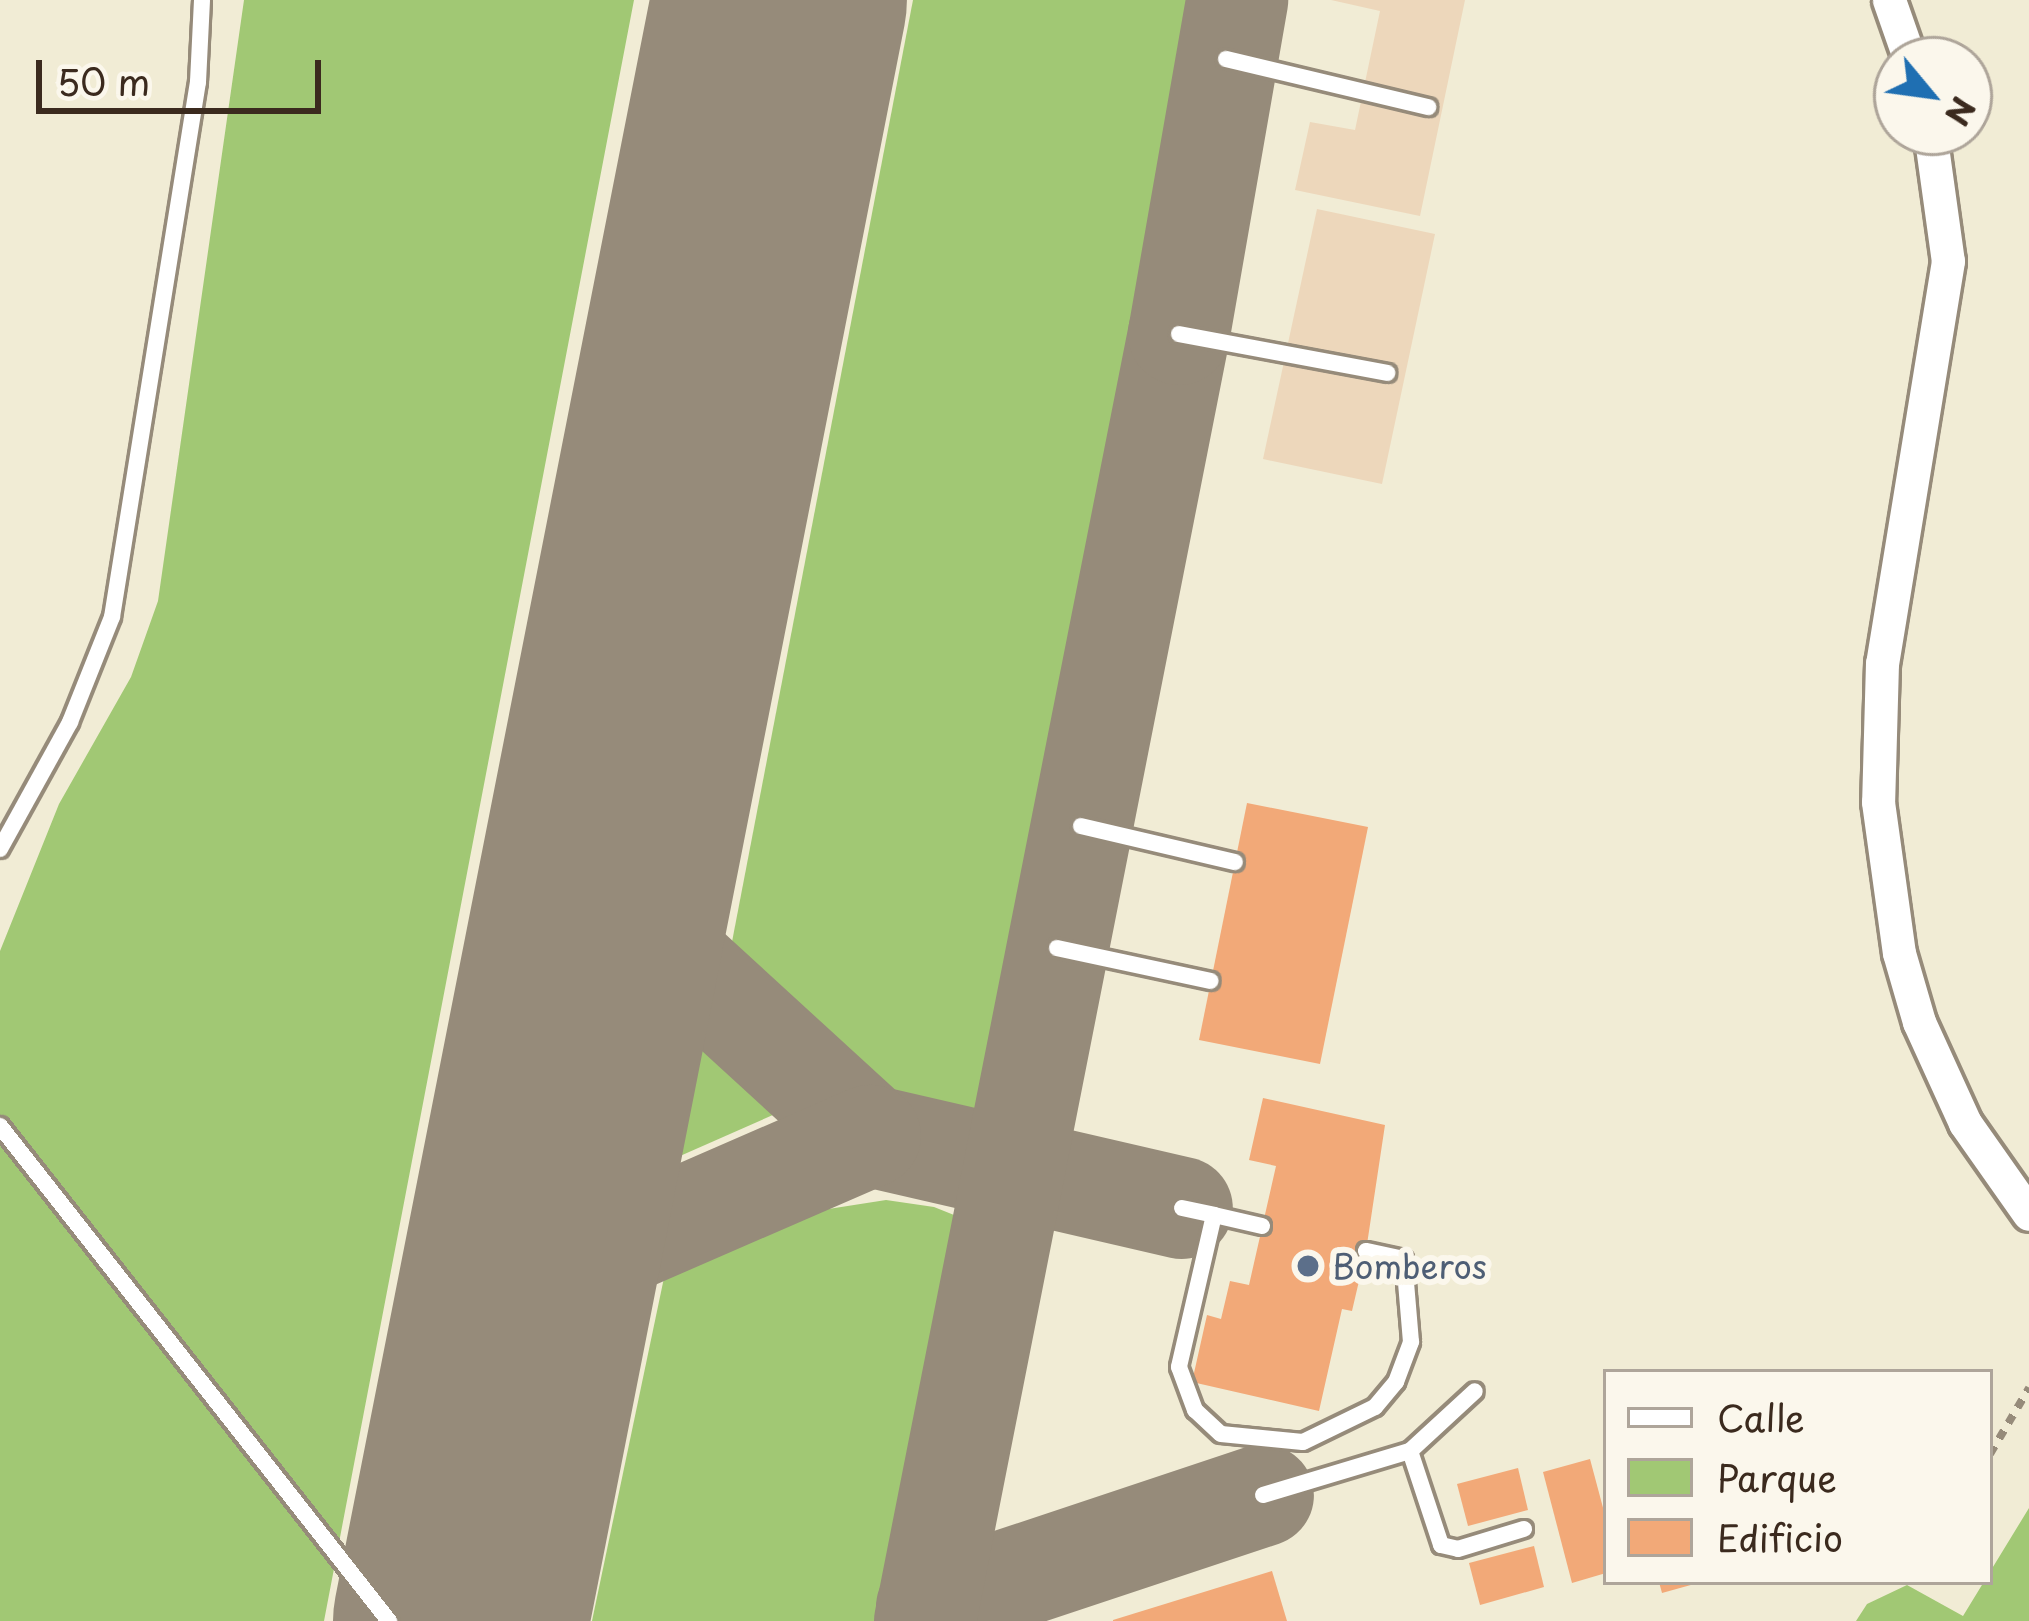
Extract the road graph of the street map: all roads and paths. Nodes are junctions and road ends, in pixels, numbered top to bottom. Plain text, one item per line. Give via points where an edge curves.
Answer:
1 (202, 0) edge
2 (1889, 0) edge
3 (1902, 36) edge
4 (1226, 59) dead end
5 (1428, 107) dead end
6 (1933, 156) edge
7 (1179, 334) dead end
8 (1387, 374) dead end
9 (1081, 826) dead end
10 (0, 849) edge
11 (1235, 862) dead end
12 (1057, 948) dead end
13 (1211, 981) dead end
14 (0, 1126) edge
15 (1182, 1208) dead end
16 (2029, 1214) edge
17 (1214, 1215) junction
18 (1262, 1226) dead end
19 (1366, 1251) dead end
20 (2029, 1388) edge
21 (1475, 1391) dead end
22 (1993, 1449) edge
23 (1410, 1450) junction
24 (1263, 1495) dead end
25 (1524, 1528) dead end
26 (389, 1621) edge

1 - 10 lane via 195,105 112,617 78,706
2 - 3 street
4 - 5 lane
6 - 16 street via 1948,261 1882,663 1878,802 1899,953 1918,1022 1964,1123
7 - 8 lane
9 - 11 lane
12 - 13 lane
14 - 26 lane
15 - 17 lane
17 - 18 lane
17 - 19 lane via 1179,1366 1195,1410 1221,1434 1303,1442 1376,1407 1396,1382 1411,1342 1404,1259
20 - 22 path
21 - 23 lane
23 - 24 lane
23 - 25 lane via 1441,1545 1458,1549

